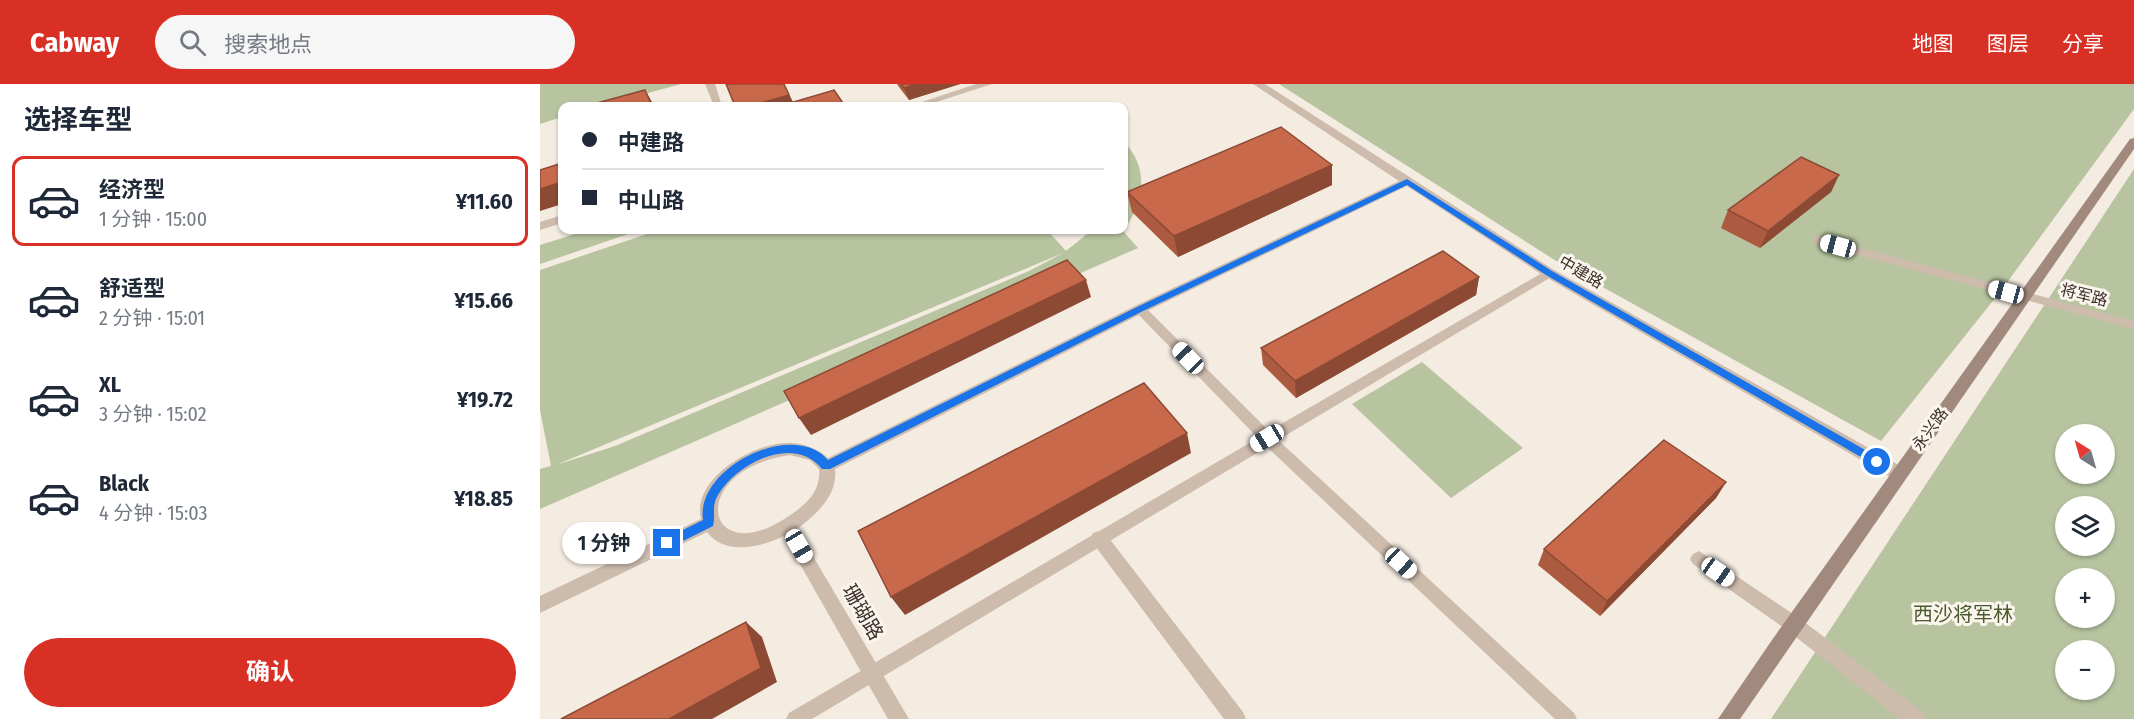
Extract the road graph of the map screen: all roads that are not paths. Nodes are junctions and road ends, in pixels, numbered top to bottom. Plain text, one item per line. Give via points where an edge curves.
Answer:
1 (710, 84) edge
2 (987, 84) edge
3 (1258, 84) edge
4 (717, 102) edge
5 (928, 102) edge
6 (2134, 141) edge
7 (1407, 182) junction
8 (558, 220) edge
9 (540, 226) edge
10 (1817, 240) dead end
11 (1549, 273) junction
12 (2026, 297) junction
13 (1140, 309) junction
14 (2134, 324) edge
15 (1267, 438) junction
16 (826, 466) junction
17 (1898, 473) junction
18 (709, 523) junction
19 (788, 528) junction
20 (1099, 538) junction
21 (1699, 559) dead end
22 (540, 606) edge
23 (1793, 624) junction
24 (873, 673) junction
25 (795, 719) edge
26 (899, 719) edge
27 (1236, 719) edge
28 (1568, 719) edge
29 (1728, 719) edge
30 (1916, 719) edge

1 - 4 lane
2 - 5 street
3 - 7 street, 中建路
6 - 12 main road, 永兴路
7 - 11 street, 中建路
7 - 13 street
8 - 9 street
10 - 12 lane, 将军路
11 - 15 lane
11 - 17 street, 中建路
12 - 14 lane, 将军路
12 - 17 main road, 永兴路
13 - 15 lane
13 - 16 street
15 - 20 lane
15 - 28 lane
16 - 18 street via 818,456 790,449 753,458 736,468 717,488 707,509
16 - 19 street via 826,484 817,504
17 - 23 main road, 永兴路
18 - 19 street via 717,533 731,539 769,536
18 - 22 street
19 - 24 street, 珊瑚路
20 - 24 lane
20 - 27 street
21 - 23 street
23 - 29 main road, 永兴路
23 - 30 street
24 - 25 lane
24 - 26 street, 珊瑚路

